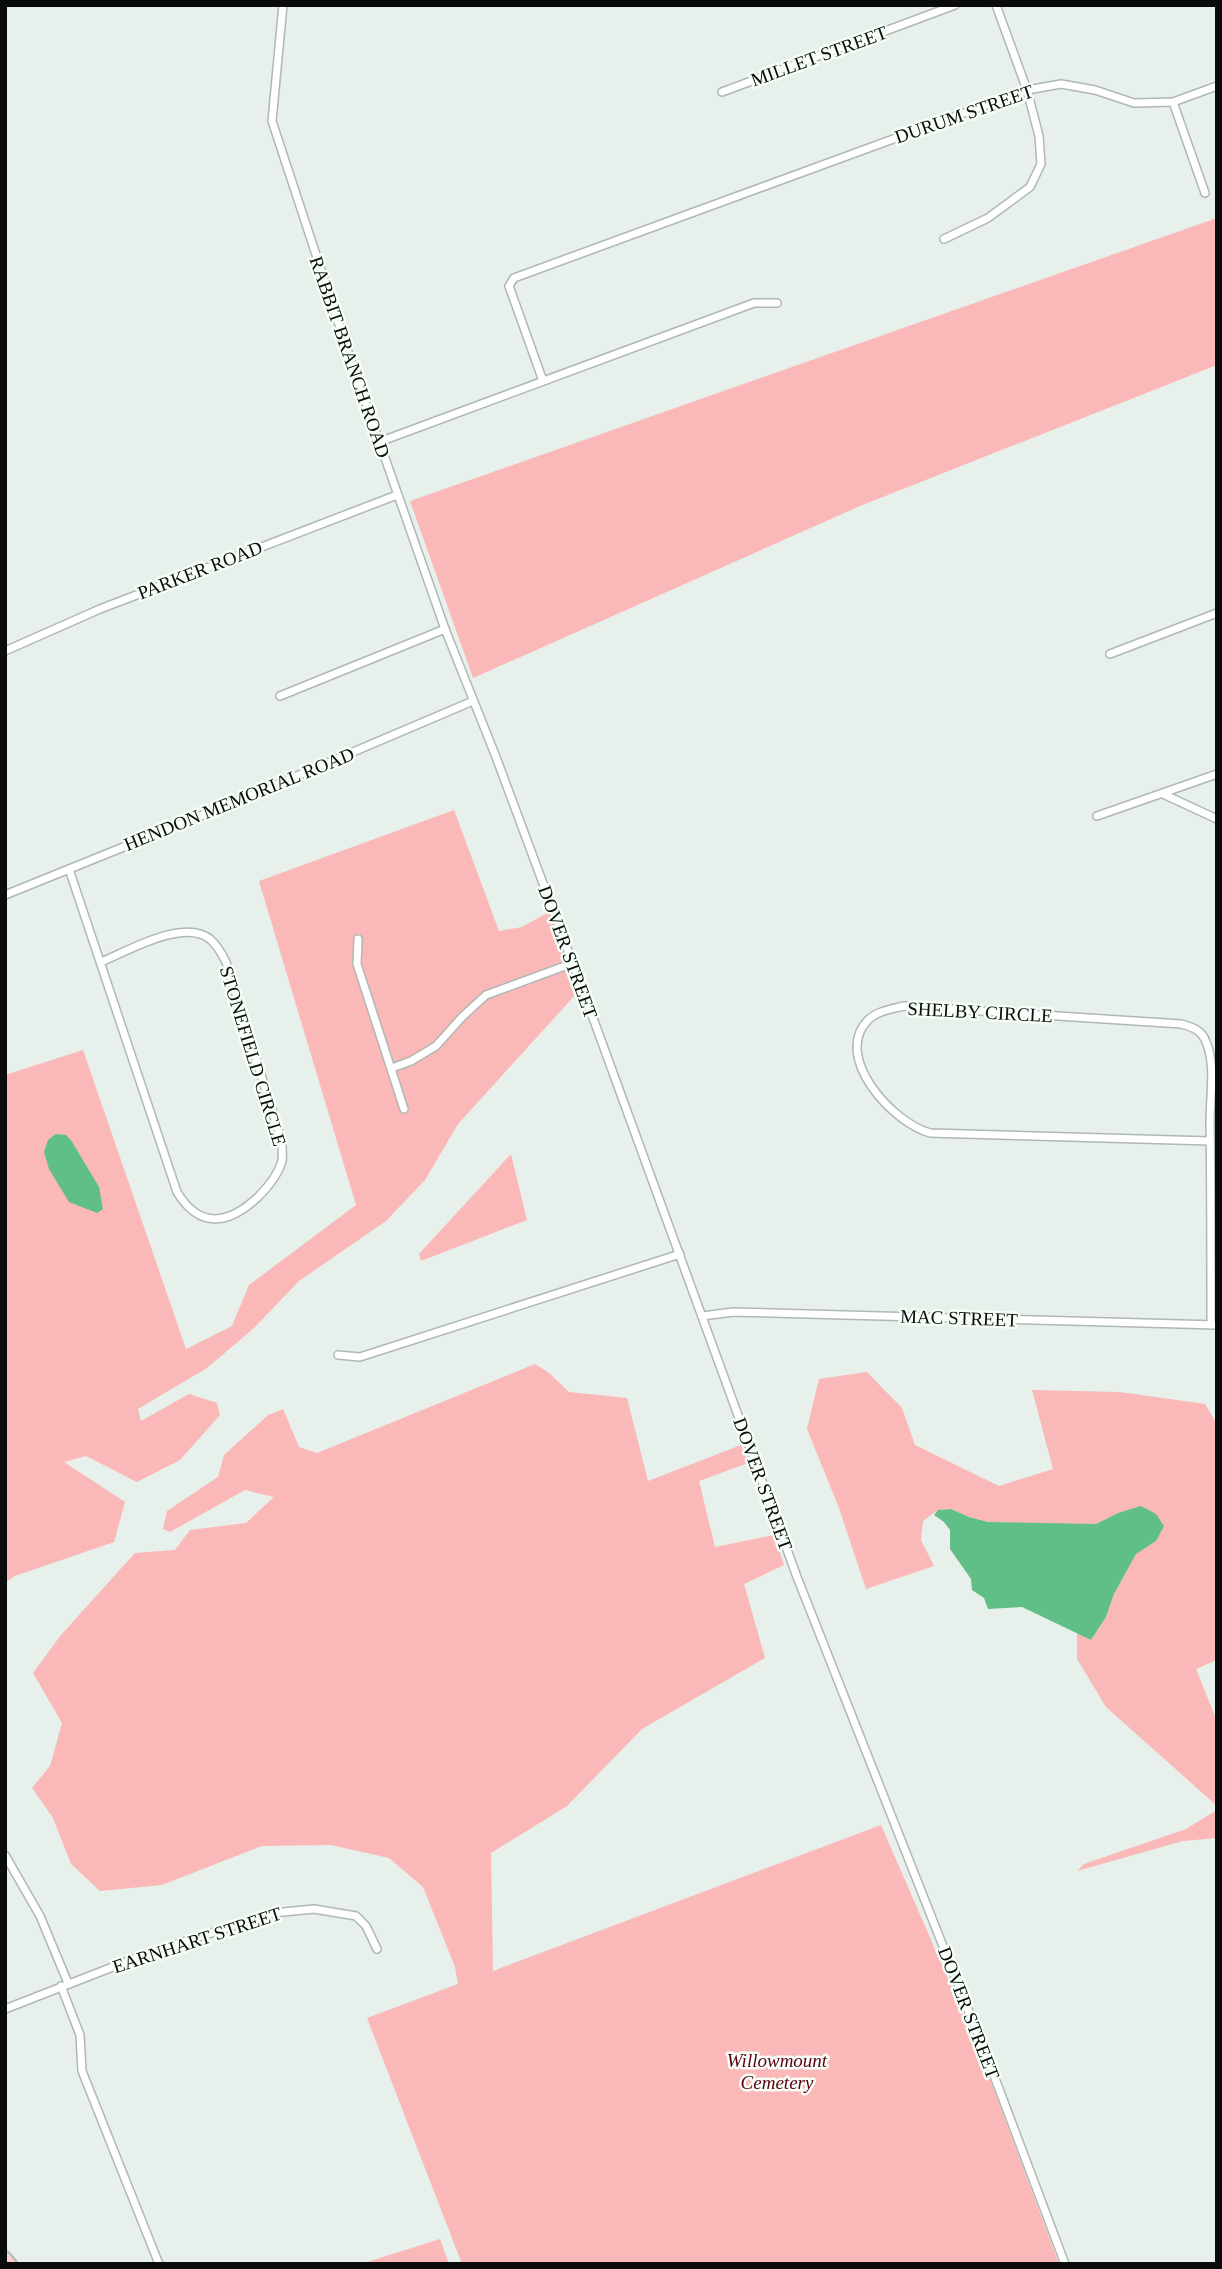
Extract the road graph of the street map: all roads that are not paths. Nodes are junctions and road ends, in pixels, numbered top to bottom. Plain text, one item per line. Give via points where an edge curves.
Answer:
1 (283, 5) edge
2 (955, 5) edge
3 (996, 5) edge
4 (1217, 86) edge
5 (1027, 90) junction
6 (722, 92) dead end
7 (1173, 103) junction
8 (1205, 192) dead end
9 (944, 239) dead end
10 (777, 303) dead end
11 (543, 381) junction
12 (379, 442) junction
13 (397, 495) junction
14 (1217, 613) edge
15 (445, 629) junction
16 (5, 651) edge
17 (1111, 654) dead end
18 (280, 696) dead end
19 (473, 701) junction
20 (1217, 774) edge
21 (1163, 794) junction
22 (1097, 816) dead end
23 (1217, 819) edge
24 (69, 869) junction
25 (5, 895) edge
26 (358, 939) dead end
27 (101, 962) junction
28 (573, 963) junction
29 (391, 1068) junction
30 (404, 1109) dead end
31 (1210, 1141) junction
32 (680, 1254) junction
33 (702, 1315) junction
34 (1214, 1325) edge
35 (338, 1355) dead end
36 (5, 1855) edge
37 (377, 1949) dead end
38 (64, 1984) junction
39 (5, 2009) edge
40 (5, 2257) edge
41 (11, 2264) edge
42 (159, 2264) edge
43 (1065, 2264) edge

1 - 12 street, RABBIT BRANCH ROAD via 272,121
2 - 6 street, MILLET STREET
3 - 5 street
4 - 7 street, DURUM STREET
5 - 7 street, DURUM STREET via 1061,84 1135,103
5 - 9 street via 1041,164 1030,187 988,218
5 - 11 street, DURUM STREET via 514,278 509,286
7 - 8 street
10 - 11 street via 754,303
11 - 12 street
12 - 13 street, RABBIT BRANCH ROAD
13 - 15 street, RABBIT BRANCH ROAD
13 - 16 street, PARKER ROAD via 100,609
14 - 17 street
15 - 18 street
15 - 19 street, RABBIT BRANCH ROAD
19 - 24 street, HENDON MEMORIAL ROAD
19 - 28 street, DOVER STREET
20 - 21 street
21 - 22 street
21 - 23 street
24 - 25 street, HENDON MEMORIAL ROAD
24 - 27 street, STONEFIELD CIRCLE
26 - 29 street via 357,964
27 - 27 street, STONEFIELD CIRCLE via 177,1192 184,1203 208,1219 242,1212 278,1171 281,1139 220,950 200,934 174,932
28 - 29 street via 486,995 436,1046
28 - 32 street, DOVER STREET
29 - 30 street
31 - 31 street, SHELBY CIRCLE via 916,1129 892,1111 861,1068 856,1051 860,1034 869,1020 904,1006 1195,1028 1207,1043 1210,1058
31 - 34 street, SHELBY CIRCLE
32 - 33 street, DOVER STREET
32 - 35 street via 360,1357
33 - 34 street, MAC STREET via 733,1312
33 - 43 street, DOVER STREET via 797,1577
36 - 38 street via 40,1916
37 - 38 street, EARNHART STREET via 356,1916 314,1909 273,1913
38 - 39 street, EARNHART STREET
38 - 42 street via 80,2035 82,2071
40 - 41 street

